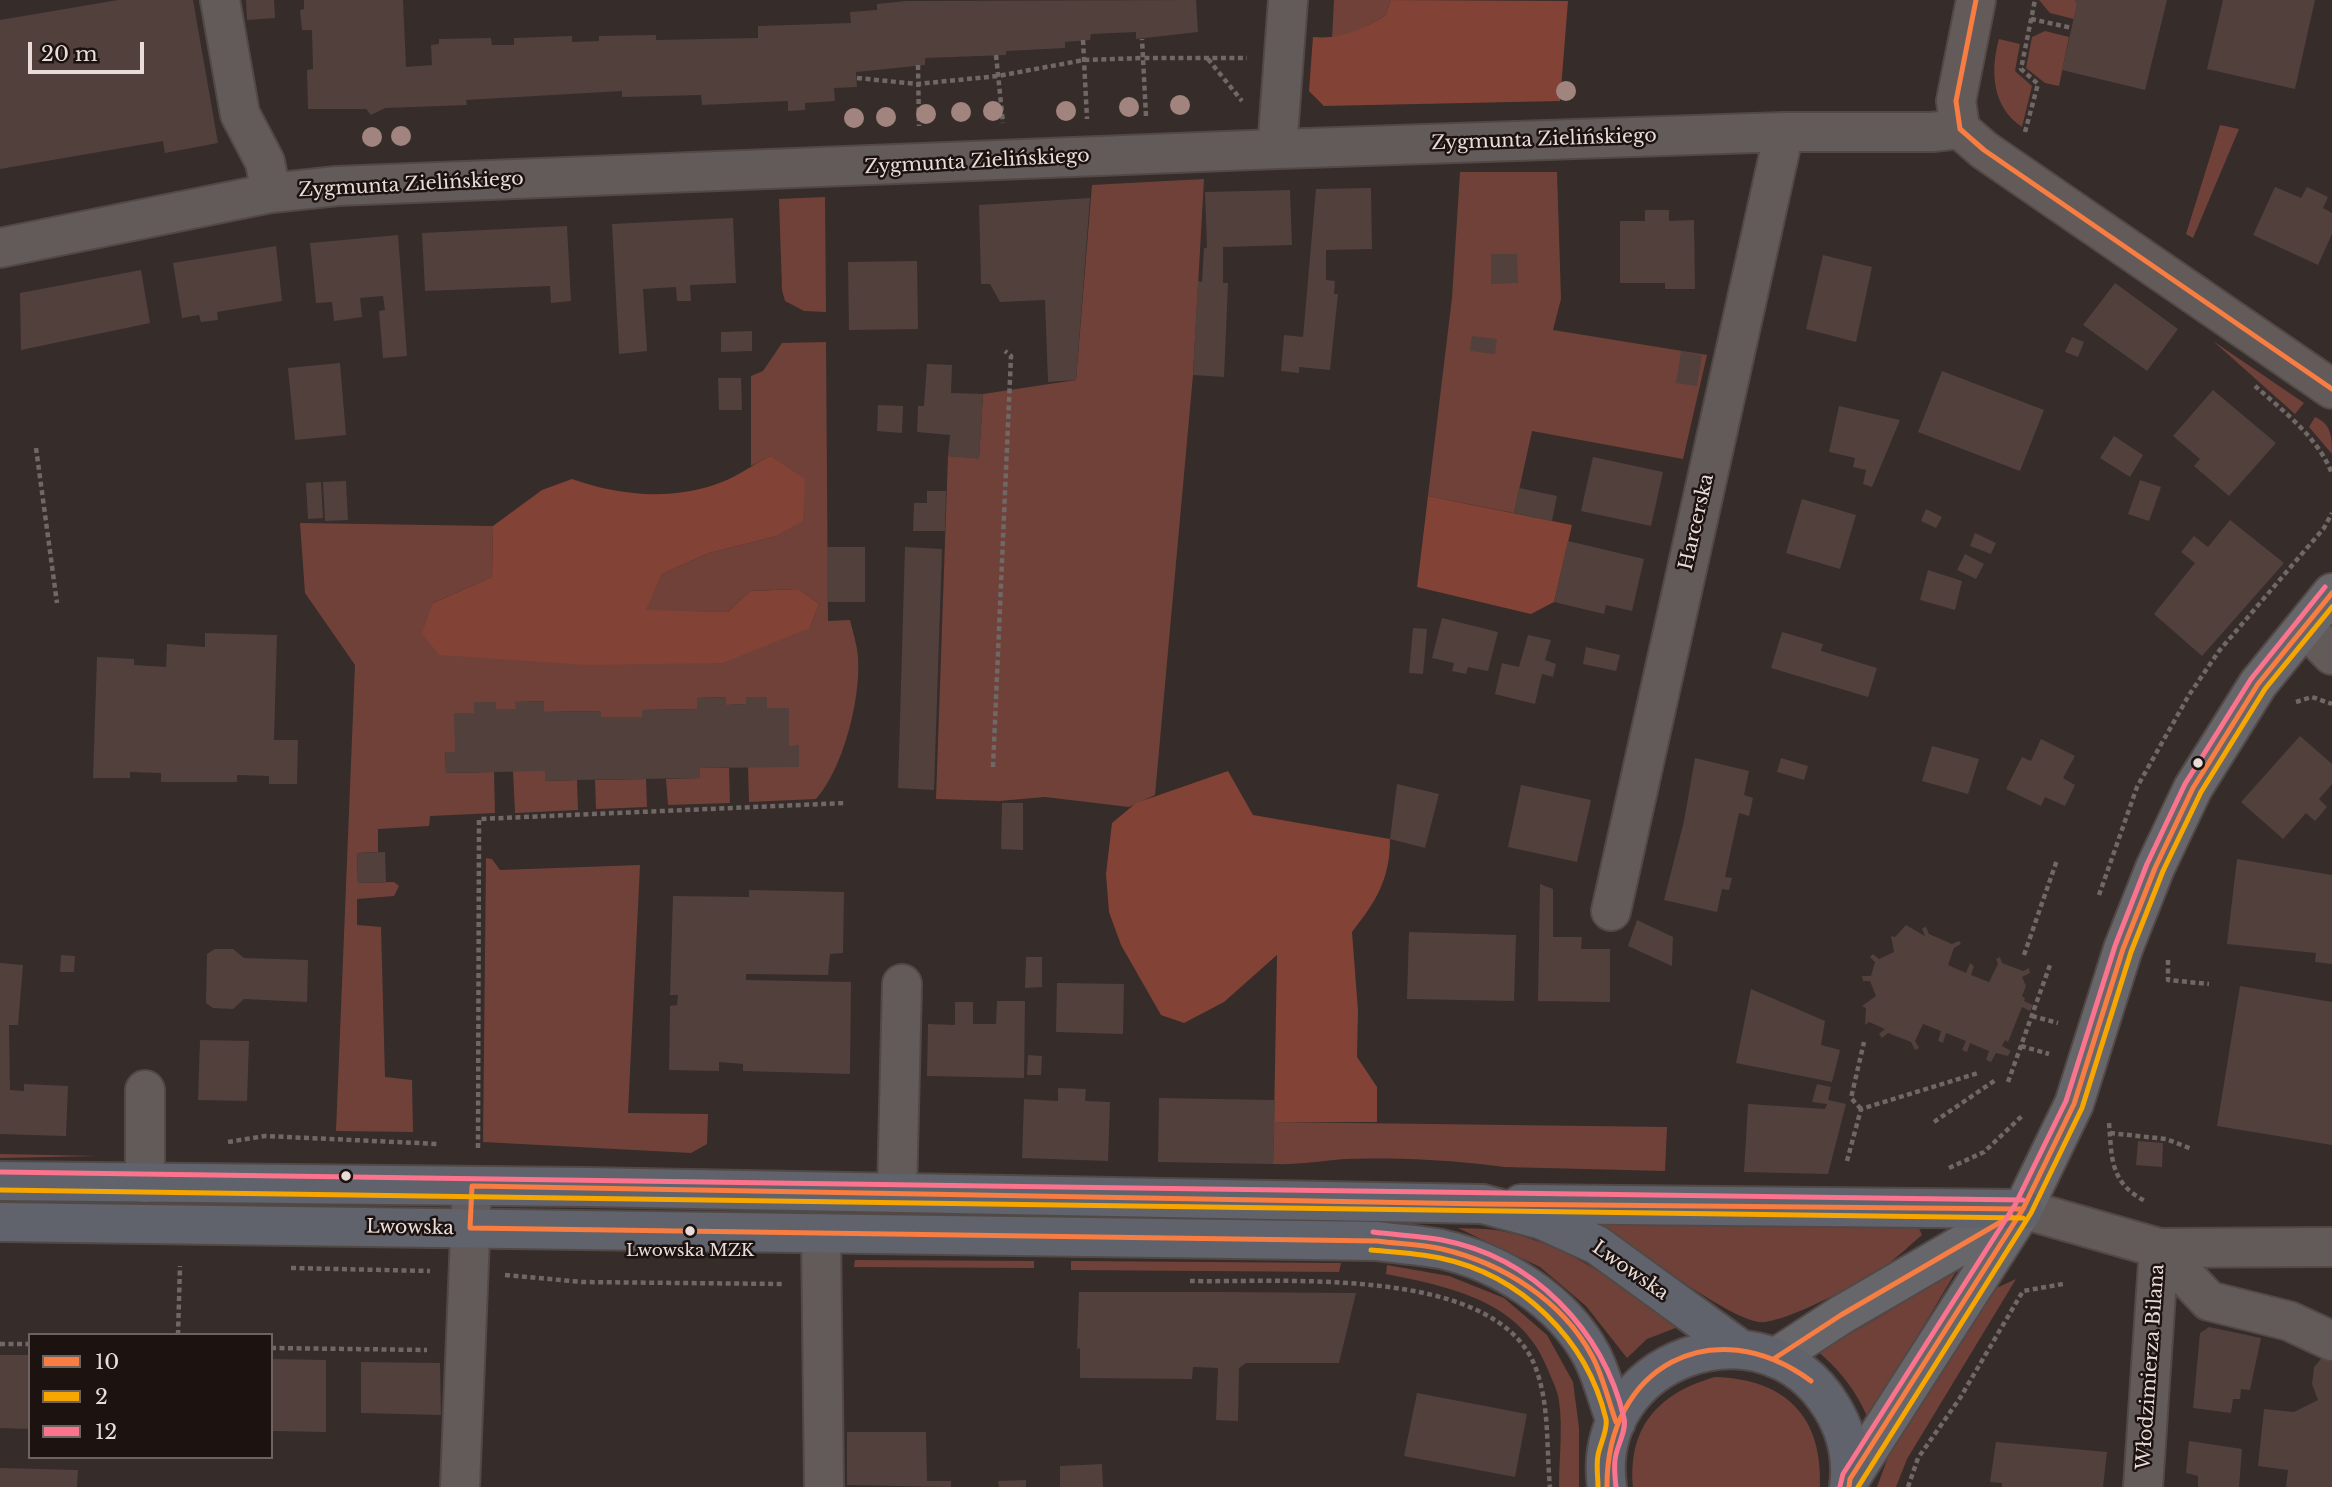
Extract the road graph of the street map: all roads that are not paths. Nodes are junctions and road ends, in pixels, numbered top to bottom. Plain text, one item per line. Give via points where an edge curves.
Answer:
1 (220, 0) edge
2 (1288, 0) edge
3 (1976, 0) edge
4 (1960, 129) junction
5 (1784, 132) junction
6 (1277, 149) junction
7 (271, 193) junction
8 (0, 248) edge
9 (2332, 389) edge
10 (2332, 593) edge
11 (2305, 627) junction
12 (2332, 655) edge
13 (1611, 911) dead end
14 (902, 984) dead end
15 (145, 1090) dead end
16 (0, 1181) edge
17 (145, 1183) junction
18 (472, 1186) junction
19 (897, 1193) junction
20 (1483, 1204) junction
21 (2023, 1209) junction
22 (0, 1222) edge
23 (470, 1228) junction
24 (821, 1233) junction
25 (2332, 1247) edge
26 (2159, 1248) junction
27 (2332, 1341) edge
28 (1757, 1354) junction
29 (1616, 1422) junction
30 (1849, 1483) edge
31 (460, 1487) edge
32 (824, 1487) edge
33 (1607, 1487) edge
34 (2143, 1487) edge

1 - 7 street via 240,114 265,162
2 - 6 street
3 - 4 street via 1956,101
4 - 5 street, Zygmunta Zielińskiego
4 - 9 street
5 - 6 street, Zygmunta Zielińskiego
5 - 13 street, Harcerska
6 - 7 street, Zygmunta Zielińskiego via 337,186
7 - 8 street, Zygmunta Zielińskiego
10 - 11 main road
11 - 12 street
11 - 21 main road via 2258,684 2193,788 2120,957 2074,1104
14 - 19 street
15 - 17 street
16 - 17 highway, Lwowska
17 - 18 highway, Lwowska
18 - 19 highway, Lwowska
18 - 23 street
19 - 20 highway, Lwowska
20 - 21 highway
20 - 28 highway, Lwowska via 1542,1220 1597,1245
21 - 26 street
21 - 28 main road via 1840,1315
21 - 30 main road
22 - 23 highway, Lwowska
23 - 24 highway, Lwowska
23 - 31 street
24 - 29 highway, Lwowska via 1377,1241 1442,1249 1482,1262 1529,1287 1563,1318 1591,1355
24 - 32 street
25 - 26 street
26 - 27 street via 2209,1301 2289,1321
26 - 34 street, Włodzimierza Bilana
28 - 29 highway via 1702,1351 1666,1365 1637,1390
28 - 30 highway, Lwowska via 1794,1368 1825,1397 1845,1436
29 - 33 highway via 1606,1459

